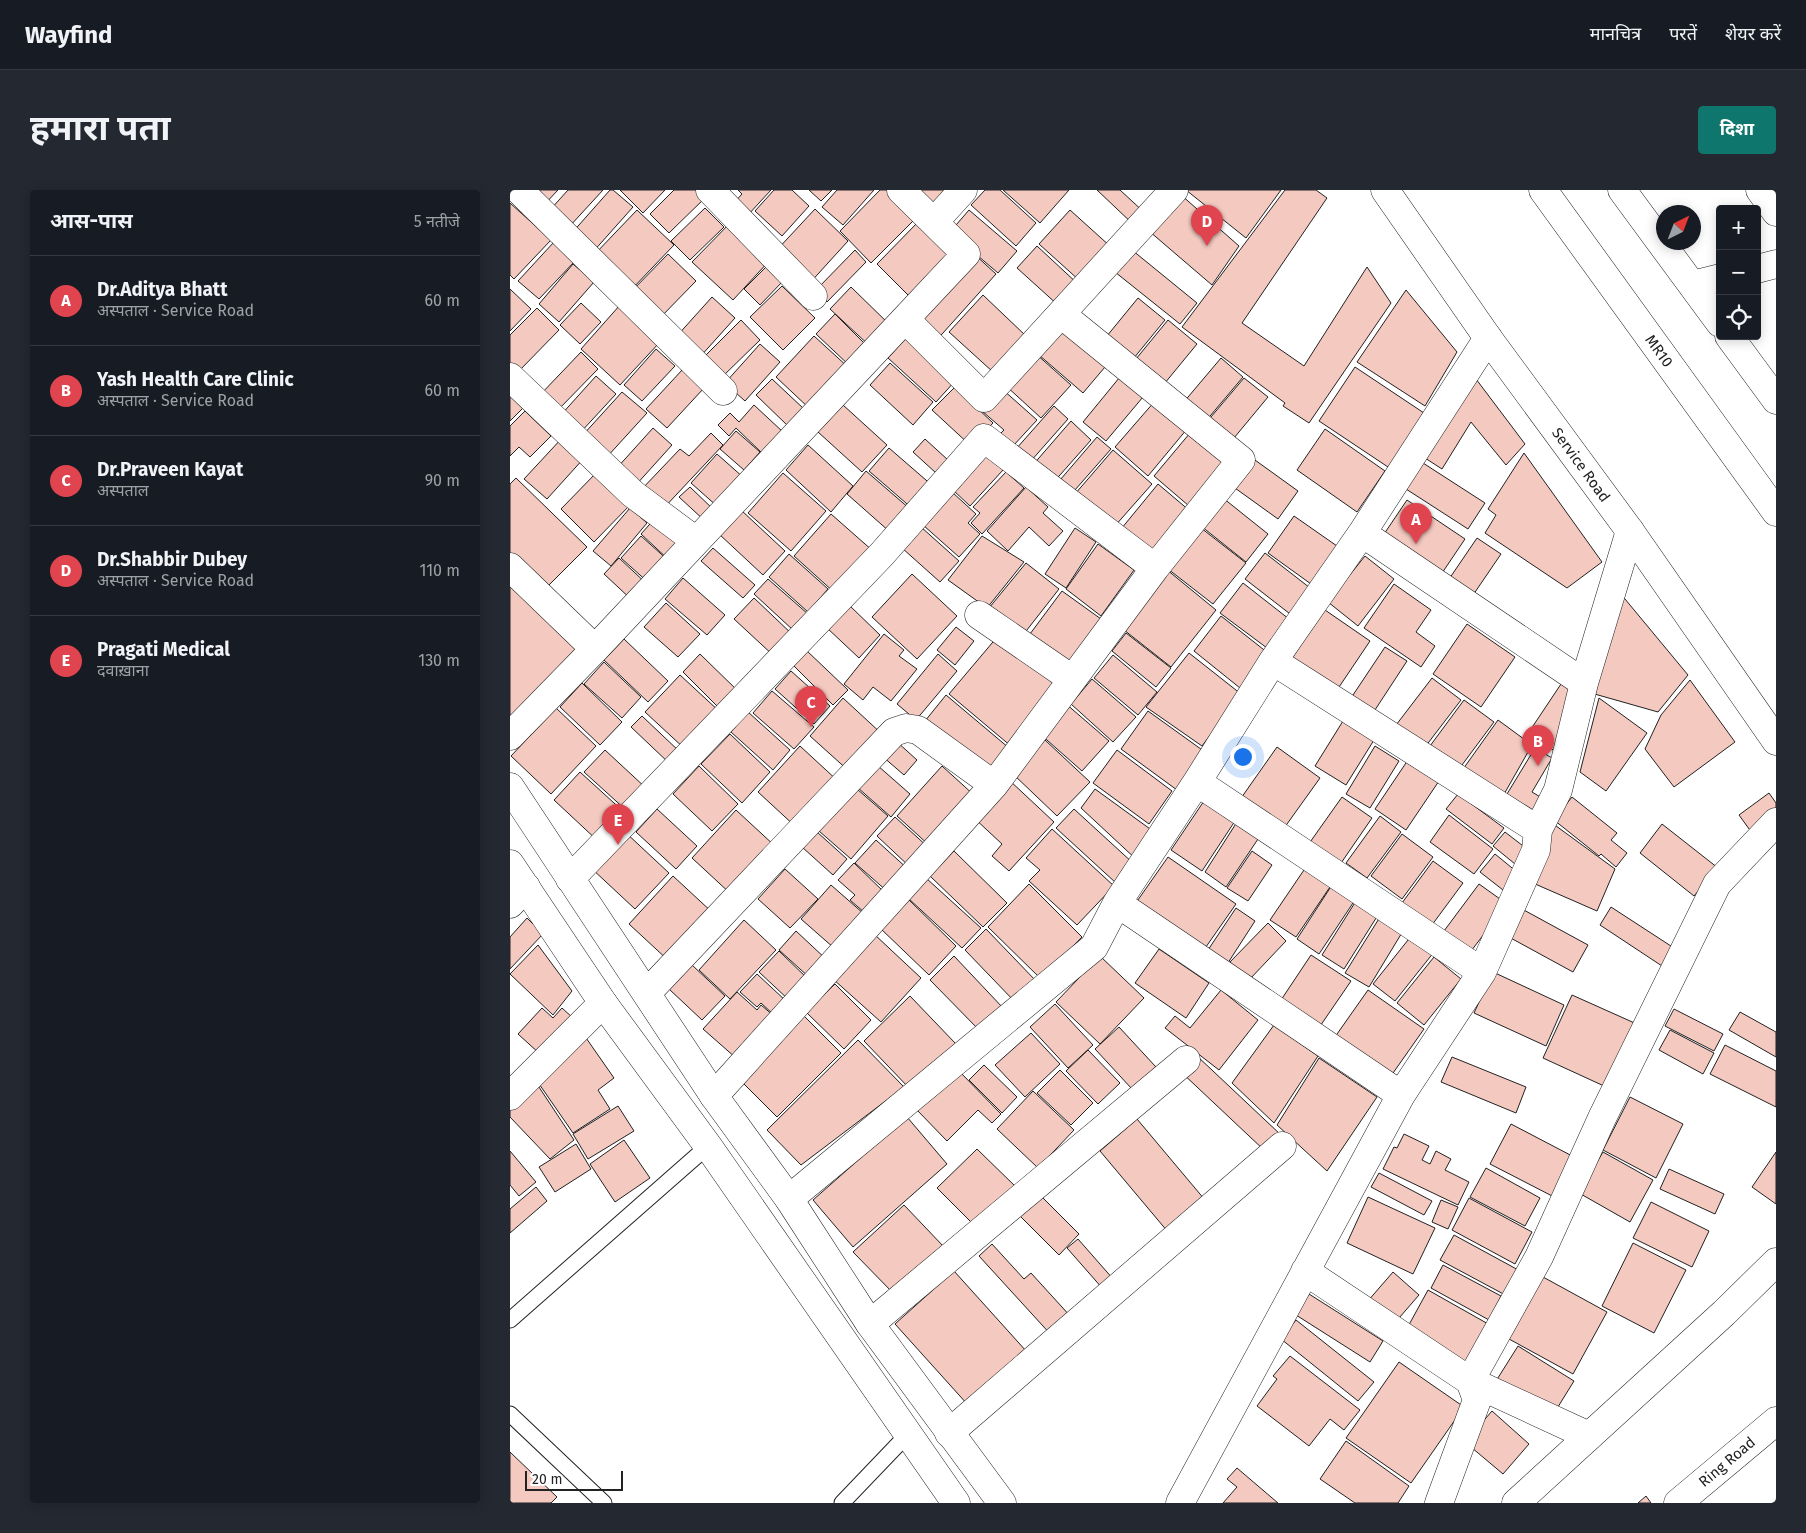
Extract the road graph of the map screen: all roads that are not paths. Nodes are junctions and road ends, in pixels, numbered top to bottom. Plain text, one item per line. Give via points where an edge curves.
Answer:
1 (519, 190) edge
2 (710, 190) edge
3 (901, 190) edge
4 (963, 190) edge
5 (1174, 190) edge
6 (1385, 190) edge
7 (1543, 190) edge
8 (1622, 190) edge
9 (1760, 190) edge
10 (1776, 212) edge
11 (934, 222) junction
12 (1776, 264) edge
13 (1761, 268) edge
14 (1716, 279) edge
15 (1692, 285) junction
16 (813, 296) dead end
17 (1061, 314) junction
18 (1716, 318) edge
19 (905, 319) junction
20 (1488, 338) junction
21 (1732, 340) edge
22 (510, 377) edge
23 (723, 391) dead end
24 (1776, 400) edge
25 (1776, 512) edge
26 (1630, 531) junction
27 (1362, 533) junction
28 (696, 541) junction
29 (510, 567) edge
30 (1156, 568) junction
31 (979, 615) dead end
32 (595, 649) junction
33 (1273, 661) junction
34 (1072, 679) junction
35 (1584, 683) junction
36 (510, 736) edge
37 (1776, 741) edge
38 (1197, 782) junction
39 (994, 785) junction
40 (510, 787) edge
41 (1776, 822) edge
42 (1538, 830) junction
43 (510, 864) edge
44 (570, 879) junction
45 (518, 896) edge
46 (1117, 903) junction
47 (1482, 972) junction
48 (647, 993) junction
49 (603, 1003) junction
50 (1186, 1060) dead end
51 (1401, 1095) junction
52 (510, 1096) edge
53 (714, 1096) junction
54 (708, 1146) junction
55 (1282, 1146) dead end
56 (789, 1199) junction
57 (1776, 1262) edge
58 (1305, 1271) junction
59 (510, 1320) edge
60 (870, 1324) junction
61 (1470, 1382) junction
62 (510, 1414) edge
63 (1776, 1421) edge
64 (949, 1433) junction
65 (908, 1434) junction
66 (1589, 1436) junction
67 (604, 1503) edge
68 (842, 1503) edge
69 (956, 1503) edge
70 (1002, 1503) edge
71 (1180, 1503) edge
72 (1438, 1503) edge
73 (1516, 1503) edge
74 (1678, 1503) edge

1 - 23 street
2 - 16 street
3 - 11 street
4 - 11 street
5 - 17 street
6 - 20 street, Service Road
7 - 25 street, MR10
8 - 15 street
9 - 10 street
11 - 19 street via 966,254
12 - 13 street
14 - 15 street
15 - 18 street
17 - 19 street via 984,398
17 - 30 street via 1241,460
19 - 28 street
20 - 26 street, Service Road
20 - 27 street
21 - 24 street
22 - 28 street via 633,494
26 - 35 street
26 - 37 street, Service Road
27 - 33 street
27 - 35 street
28 - 32 street
29 - 32 street
30 - 34 street
30 - 44 street via 984,438 882,554
31 - 34 street
32 - 36 street
33 - 38 street
33 - 42 street
34 - 39 street
35 - 42 street via 1558,790
38 - 46 street
38 - 47 street
39 - 48 street via 918,730 906,728 894,732
39 - 53 street
40 - 44 street
41 - 61 street via 1717,884 1602,1118 1540,1257
42 - 47 street via 1536,850
43 - 45 street
44 - 48 street
45 - 49 street
46 - 51 street
46 - 56 street via 1094,946
47 - 51 street
48 - 53 street
49 - 52 street
49 - 54 street
50 - 60 street
51 - 58 street
53 - 56 street
54 - 59 lane
54 - 65 street
55 - 64 street
56 - 60 street
57 - 66 street via 1724,1314
58 - 61 street
58 - 71 street
60 - 64 street
61 - 66 street
61 - 72 street via 1477,1400
62 - 67 lane
63 - 74 street, Ring Road
64 - 70 street
65 - 68 lane
65 - 69 street
66 - 73 street

